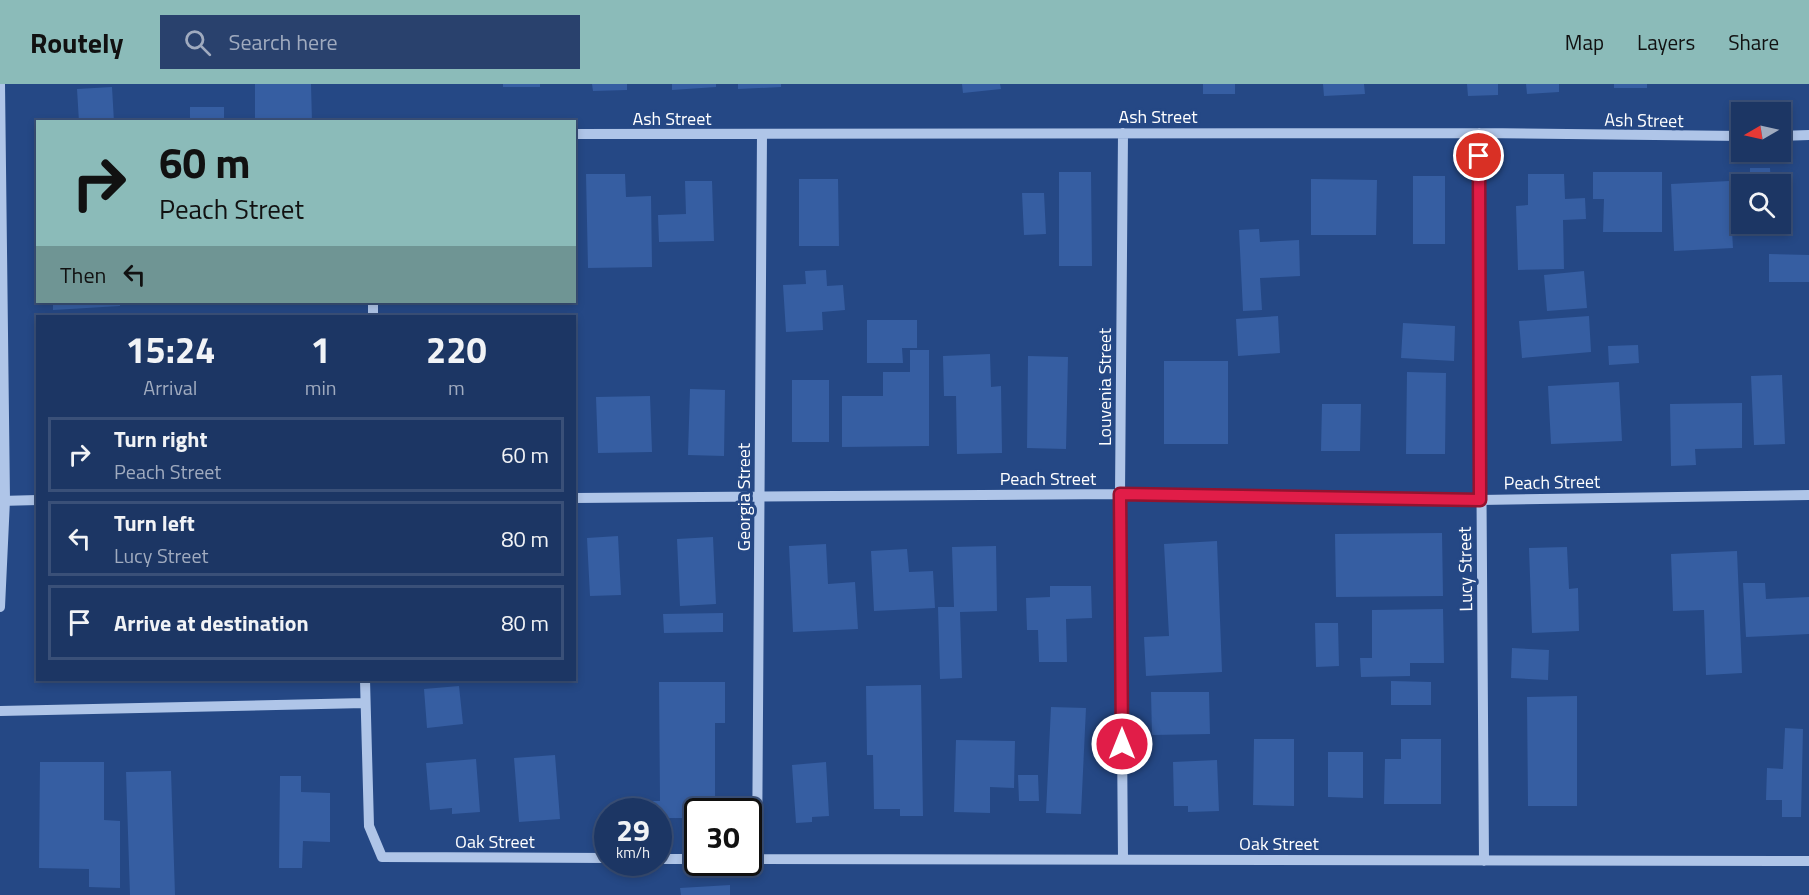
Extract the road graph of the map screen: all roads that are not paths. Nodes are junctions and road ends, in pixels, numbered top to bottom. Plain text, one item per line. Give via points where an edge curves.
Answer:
1 (0, 84) edge
2 (1123, 133) junction
3 (1479, 133) junction
4 (576, 134) edge
5 (762, 134) junction
6 (1809, 135) edge
7 (1731, 136) edge
8 (1791, 136) edge
9 (1120, 494) junction
10 (1809, 495) edge
11 (760, 497) junction
12 (576, 498) edge
13 (36, 500) edge
14 (1480, 500) junction
15 (2, 501) edge
16 (0, 607) edge
17 (365, 681) edge
18 (365, 703) junction
19 (0, 711) edge
20 (754, 798) edge
21 (594, 858) edge
22 (1123, 858) junction
23 (762, 859) edge
24 (1484, 861) junction
25 (1809, 861) edge

1 - 15 street
2 - 3 street, Ash Street
2 - 5 street, Ash Street
2 - 9 street, Louvenia Street
3 - 7 street, Ash Street
3 - 14 street, Lucy Street
4 - 5 street, Ash Street
5 - 11 street, Georgia Street
6 - 8 street
9 - 11 street, Peach Street
9 - 14 street, Peach Street
9 - 22 street, Louvenia Street
10 - 14 street, Peach Street
11 - 12 street, Peach Street
11 - 20 street, Georgia Street
13 - 15 street
14 - 24 street, Lucy Street
15 - 16 street
17 - 18 street
18 - 19 street
18 - 21 street, Oak Street via 369,826 382,857
22 - 23 street, Oak Street
22 - 24 street, Oak Street
24 - 25 street, Oak Street

